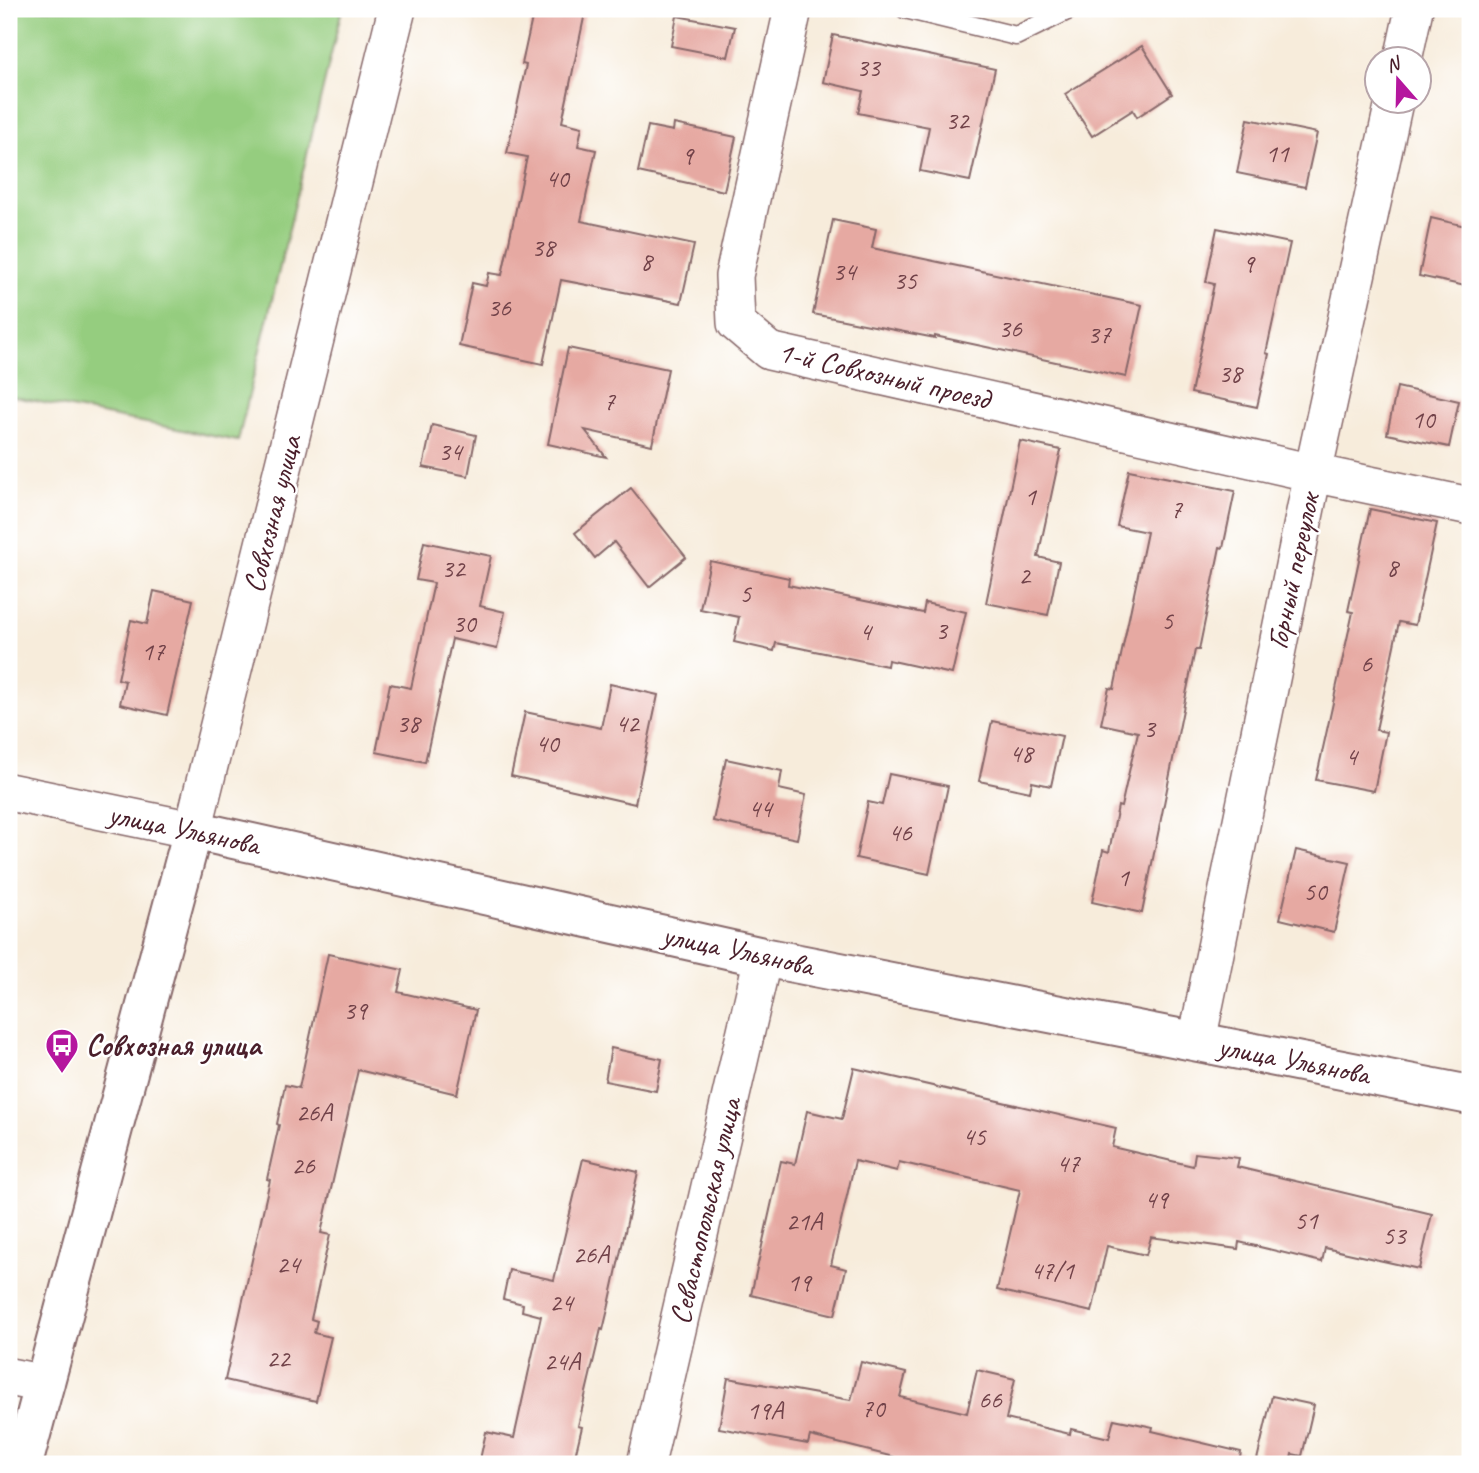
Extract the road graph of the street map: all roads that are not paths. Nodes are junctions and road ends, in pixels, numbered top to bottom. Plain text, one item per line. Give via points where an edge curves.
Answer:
1 (397, 9) edge
2 (793, 9) edge
3 (905, 9) edge
4 (1072, 9) edge
5 (1414, 9) edge
6 (1406, 46) edge
7 (1391, 116) edge
8 (1313, 473) junction
9 (1470, 506) edge
10 (9, 792) edge
11 (193, 830) junction
12 (763, 957) junction
13 (1197, 1041) junction
14 (1470, 1096) edge
15 (27, 1380) edge
16 (23, 1464) edge
17 (646, 1464) edge

1 - 11 street, Совхозная улица
2 - 8 street, 1-й Совхозный проезд via 734,276 736,323 769,351
3 - 4 lane via 1016,36
5 - 6 street
7 - 8 street, Горный переулок
8 - 9 street, 1-й Совхозный проезд
8 - 13 street, Горный переулок
10 - 11 street, улица Ульянова
11 - 12 main road, улица Ульянова
11 - 15 main road, Совхозная улица
12 - 13 main road, улица Ульянова
12 - 17 street, Севастопольская улица
13 - 14 main road, улица Ульянова
15 - 16 main road, Совхозная улица

